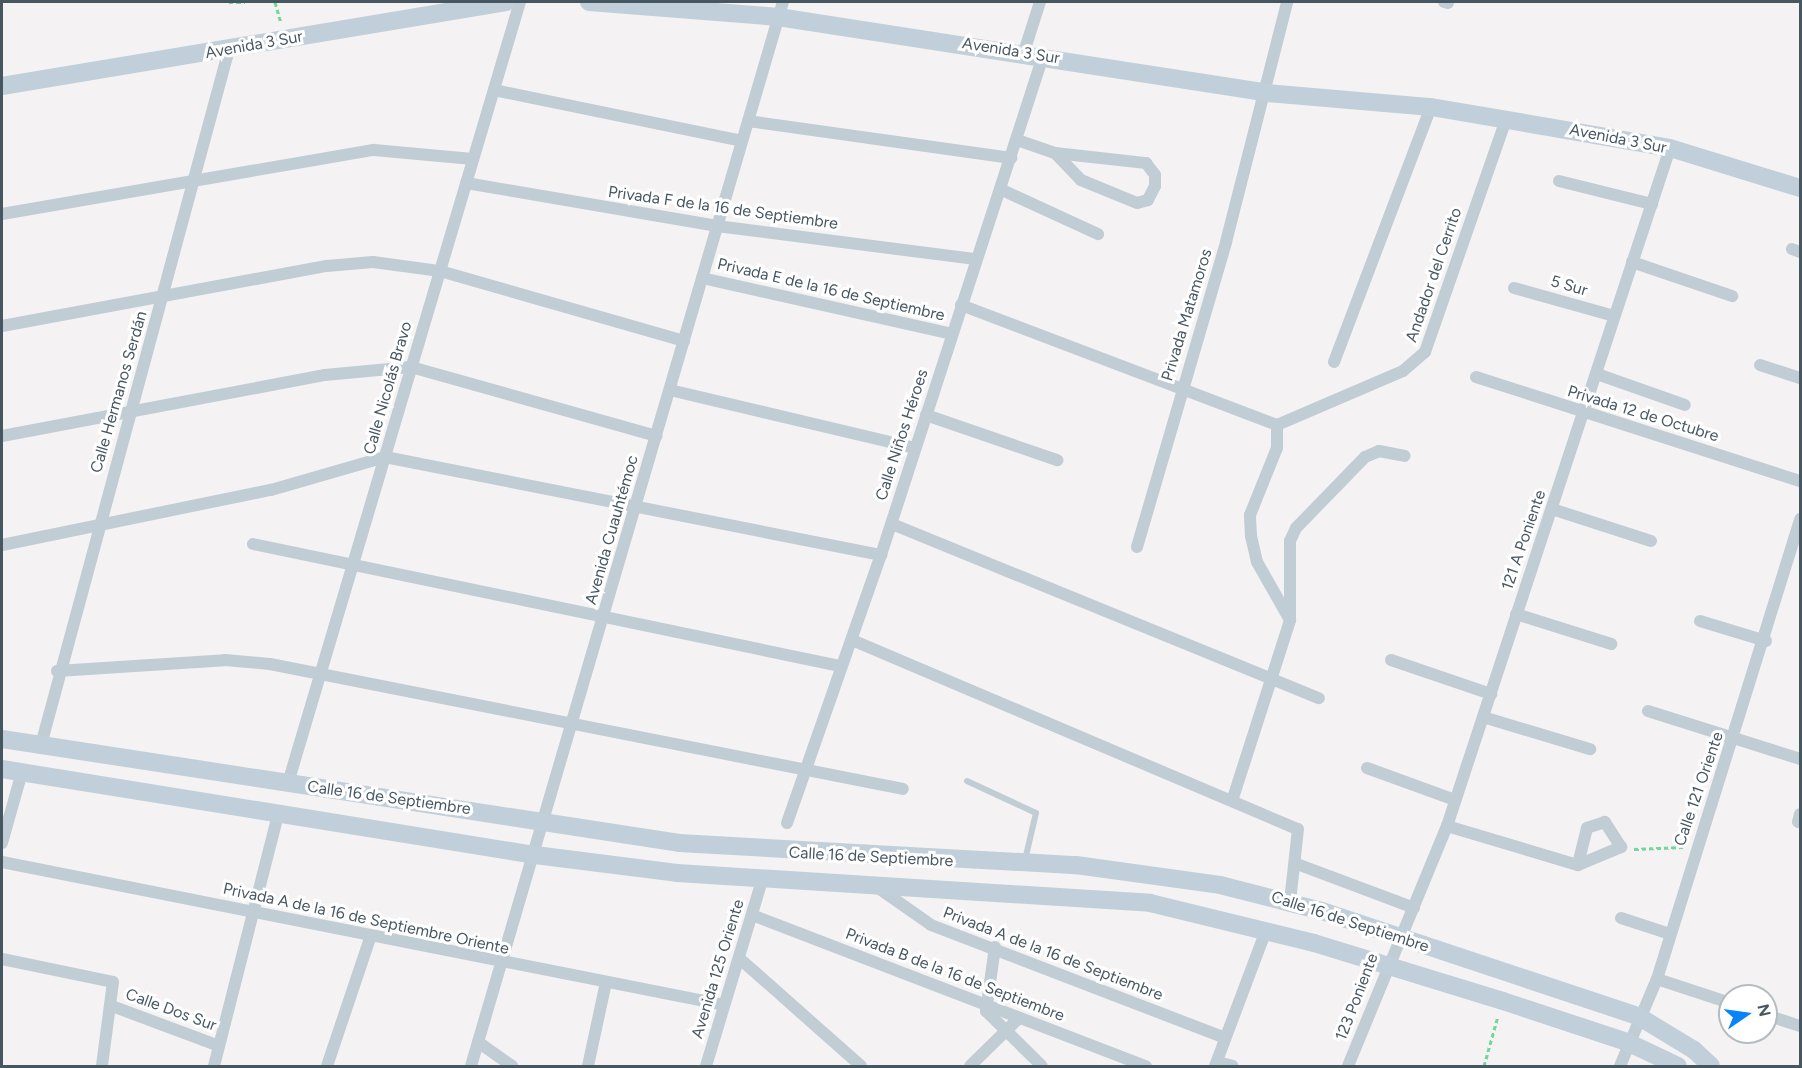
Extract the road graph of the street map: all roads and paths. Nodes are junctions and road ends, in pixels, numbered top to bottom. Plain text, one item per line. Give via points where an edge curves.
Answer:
1 (229, 2) edge
2 (245, 2) edge
3 (275, 2) edge
4 (506, 2) edge
5 (520, 2) edge
6 (589, 2) edge
7 (1040, 2) edge
8 (1287, 2) edge
9 (690, 7) edge
10 (780, 9) edge
11 (283, 40) junction
12 (229, 49) junction
13 (1024, 52) junction
14 (1044, 56) junction
15 (2, 86) edge
16 (494, 90) junction
17 (1267, 93) junction
18 (1431, 107) junction
19 (1506, 119) junction
20 (748, 121) junction
21 (1017, 140) junction
22 (742, 141) junction
23 (1670, 148) junction
24 (1055, 153) junction
25 (1011, 158) junction
26 (473, 159) junction
27 (195, 178) junction
28 (1559, 181) dead end
29 (466, 183) junction
30 (1800, 188) edge
31 (1000, 189) junction
32 (1652, 204) junction
33 (2, 214) edge
34 (717, 226) junction
35 (1098, 234) dead end
36 (976, 258) junction
37 (1632, 262) junction
38 (440, 271) junction
39 (702, 278) junction
40 (1514, 288) dead end
41 (1732, 296) dead end
42 (164, 297) junction
43 (961, 305) junction
44 (1614, 316) junction
45 (2, 326) edge
46 (952, 334) junction
47 (684, 342) junction
48 (1334, 362) dead end
49 (1760, 365) dead end
50 (411, 367) junction
51 (1597, 374) junction
52 (1476, 377) dead end
53 (1800, 378) edge
54 (1183, 385) junction
55 (670, 390) junction
56 (1685, 405) dead end
57 (1585, 413) junction
58 (133, 414) junction
59 (926, 415) junction
60 (1276, 425) junction
61 (2, 436) edge
62 (656, 436) junction
63 (915, 448) junction
64 (1405, 456) dead end
65 (385, 457) junction
66 (1057, 460) dead end
67 (1800, 481) edge
68 (635, 508) junction
69 (1552, 509) junction
70 (1800, 519) edge
71 (892, 524) junction
72 (96, 528) junction
73 (1651, 541) dead end
74 (253, 544) dead end
75 (2, 545) edge
76 (1137, 547) dead end
77 (881, 555) junction
78 (352, 566) junction
79 (1516, 614) junction
80 (604, 616) junction
81 (1290, 620) junction
82 (1700, 621) dead end
83 (852, 640) junction
84 (1766, 641) junction
85 (1611, 644) dead end
86 (1391, 660) dead end
87 (840, 666) junction
88 (57, 671) junction
89 (320, 673) junction
90 (1274, 678) junction
91 (1491, 694) junction
92 (1320, 698) dead end
93 (1648, 711) dead end
94 (1483, 717) junction
95 (574, 721) junction
96 (2, 739) edge
97 (1733, 739) junction
98 (41, 745) junction
99 (1590, 749) dead end
100 (1800, 759) edge
101 (803, 768) junction
102 (1367, 768) dead end
103 (2, 769) edge
104 (22, 772) junction
105 (967, 781) dead end
106 (288, 783) junction
107 (903, 789) dead end
108 (1233, 798) junction
109 (1455, 800) junction
110 (278, 814) junction
111 (545, 820) junction
112 (787, 823) dead end
113 (1446, 826) junction
114 (2, 843) edge
115 (1621, 847) junction
116 (1696, 848) junction
117 (535, 855) junction
118 (2, 862) edge
119 (1024, 863) junction
120 (1297, 864) junction
121 (1578, 865) junction
122 (762, 880) junction
123 (877, 887) junction
124 (1290, 901) junction
125 (1414, 908) junction
126 (252, 913) junction
127 (752, 915) junction
128 (1621, 918) dead end
129 (1266, 930) junction
130 (1670, 934) junction
131 (370, 938) junction
132 (1397, 938) junction
133 (995, 947) junction
134 (739, 958) junction
135 (2, 959) edge
136 (502, 964) junction
137 (1388, 967) junction
138 (1657, 979) junction
139 (606, 982) junction
140 (1718, 999) edge
141 (1503, 1001) junction
142 (984, 1004) junction
143 (724, 1005) junction
144 (112, 1006) junction
145 (1638, 1016) junction
146 (1019, 1018) junction
147 (1778, 1019) edge
148 (1800, 1026) edge
149 (1003, 1034) junction
150 (1225, 1038) junction
151 (478, 1042) junction
152 (1627, 1042) junction
153 (219, 1046) junction
154 (1216, 1064) edge
155 (102, 1066) edge
156 (214, 1066) edge
157 (327, 1066) edge
158 (471, 1066) edge
159 (512, 1066) edge
160 (588, 1066) edge
161 (706, 1066) edge
162 (861, 1066) edge
163 (970, 1066) edge
164 (1042, 1066) edge
165 (1146, 1066) edge
166 (1233, 1066) edge
167 (1348, 1066) edge
168 (1484, 1066) edge
169 (1620, 1066) edge
170 (1678, 1066) edge
171 (1711, 1066) edge

1 - 2 path
3 - 11 path
4 - 11 main road, Avenida 3 Sur
5 - 16 street, Calle Nicolás Bravo
6 - 9 main road, Avenida 3 Sur
7 - 13 street
8 - 17 street, Privada Matamoros
9 - 10 main road, Avenida 3 Sur
10 - 13 main road, Avenida 3 Sur
10 - 20 street, Avenida Cuauhtémoc
11 - 12 main road, Avenida 3 Sur
12 - 15 main road, Avenida 3 Sur
12 - 27 street, Calle Hermanos Serdán
13 - 14 main road, Avenida 3 Sur
14 - 17 main road, Avenida 3 Sur
14 - 21 street, Calle Niños Héroes
16 - 22 street
16 - 26 street, Calle Nicolás Bravo
17 - 18 main road, Avenida 3 Sur
17 - 54 street, Privada Matamoros
18 - 19 main road, Avenida 3 Sur
18 - 48 street
19 - 23 main road, Avenida 3 Sur
19 - 60 street, Andador del Cerrito via 1425,352 1403,371
20 - 22 street, Avenida Cuauhtémoc
20 - 25 street
21 - 24 street
21 - 25 street, Calle Niños Héroes
22 - 34 street, Avenida Cuauhtémoc
23 - 30 main road, Avenida 3 Sur
23 - 32 street, 121 A Poniente
24 - 24 street via 1081,180 1110,194 1142,203 1155,186 1155,175 1146,164
25 - 31 street, Calle Niños Héroes
26 - 27 street via 374,150
26 - 29 street, Calle Nicolás Bravo
27 - 33 street
27 - 42 street, Calle Hermanos Serdán
28 - 32 street
29 - 34 street, Privada F de la 16 de Septiembre
29 - 38 street, Calle Nicolás Bravo
31 - 35 street
31 - 36 street, Calle Niños Héroes
32 - 37 street, 121 A Poniente
34 - 36 street, Privada F de la 16 de Septiembre
34 - 39 street, Avenida Cuauhtémoc
36 - 43 street, Calle Niños Héroes
37 - 41 street
37 - 44 street, 121 A Poniente
38 - 42 street via 349,263
38 - 47 street
38 - 50 street, Calle Nicolás Bravo
39 - 46 street, Privada E de la 16 de Septiembre
39 - 47 street, Avenida Cuauhtémoc
40 - 44 street, 5 Sur
42 - 45 street
42 - 58 street, Calle Hermanos Serdán
43 - 46 street, Calle Niños Héroes
43 - 54 street
44 - 51 street, 121 A Poniente
46 - 59 street, Calle Niños Héroes
47 - 55 street, Avenida Cuauhtémoc
49 - 53 street
50 - 58 street via 325,375
50 - 62 street
50 - 65 street, Calle Nicolás Bravo
51 - 56 street
51 - 57 street, 121 A Poniente
52 - 57 street, Privada 12 de Octubre
54 - 60 street
54 - 76 street, Privada Matamoros
55 - 62 street, Avenida Cuauhtémoc
55 - 63 street
57 - 67 street, Privada 12 de Octubre
57 - 69 street, 121 A Poniente
58 - 61 street
58 - 72 street, Calle Hermanos Serdán
59 - 63 street, Calle Niños Héroes
59 - 66 street
60 - 81 street via 1277,448 1250,515 1251,536 1257,562
62 - 68 street, Avenida Cuauhtémoc
63 - 71 street, Calle Niños Héroes
64 - 81 street via 1379,451 1365,457 1304,516 1290,541
65 - 68 street
65 - 72 street via 271,490
65 - 78 street, Calle Nicolás Bravo
68 - 77 street
68 - 80 street, Avenida Cuauhtémoc
69 - 73 street
69 - 79 street, 121 A Poniente
70 - 84 street, Calle 121 Oriente
71 - 77 street, Calle Niños Héroes
71 - 90 street
72 - 75 street
72 - 88 street, Calle Hermanos Serdán
74 - 78 street
77 - 83 street, Calle Niños Héroes
78 - 80 street via 515,603
78 - 89 street, Calle Nicolás Bravo
79 - 85 street
79 - 91 street, 121 A Poniente
80 - 87 street
80 - 95 street, Avenida Cuauhtémoc
81 - 90 street
82 - 84 street
83 - 87 street, Calle Niños Héroes
83 - 108 street
84 - 97 street, Calle 121 Oriente
86 - 91 street
87 - 101 street, Calle Niños Héroes
88 - 89 street via 225,660
88 - 98 street, Calle Hermanos Serdán
89 - 95 street
89 - 106 street, Calle Nicolás Bravo
90 - 92 street
90 - 108 street
91 - 94 street, 121 A Poniente
93 - 97 street
94 - 99 street
94 - 109 street, 121 A Poniente
95 - 101 street
95 - 111 street, Avenida Cuauhtémoc
96 - 98 main road, Calle 16 de Septiembre
97 - 100 street
97 - 116 street, Calle 121 Oriente
98 - 106 main road, Calle 16 de Septiembre
101 - 107 street
101 - 112 street, Calle Niños Héroes
102 - 109 street
103 - 104 main road, Calle 16 de Septiembre
104 - 110 main road, Calle 16 de Septiembre
104 - 114 street
105 - 119 lane via 1036,813
106 - 111 main road, Calle 16 de Septiembre
108 - 120 street via 1301,833
109 - 113 street, 121 A Poniente
110 - 117 main road, Calle 16 de Septiembre
110 - 126 street
111 - 117 street, Avenida Cuauhtémoc
111 - 119 main road, Calle 16 de Septiembre via 679,843 783,853
113 - 121 street
113 - 125 street, 121 A Poniente
115 - 116 path
115 - 121 street
115 - 121 street via 1612,828 1597,821 1587,828
116 - 130 street, Calle 121 Oriente
117 - 122 main road, Calle 16 de Septiembre
117 - 136 street, Avenida Cuauhtémoc
118 - 126 street, Privada A de la 16 de Septiembre Oriente
119 - 124 main road, Calle 16 de Septiembre via 1147,871
120 - 124 street
120 - 125 street
122 - 123 main road, Calle 16 de Septiembre
122 - 127 street, Avenida 125 Oriente
123 - 129 main road, Calle 16 de Septiembre via 1150,903
123 - 133 street, Privada A de la 16 de Septiembre via 931,925
124 - 132 main road, Calle 16 de Septiembre
125 - 132 street, 121 A Poniente
126 - 131 street, Privada A de la 16 de Septiembre Oriente
126 - 153 street
127 - 134 street, Avenida 125 Oriente
127 - 142 street, Privada B de la 16 de Septiembre
128 - 130 street
129 - 137 main road, Calle 16 de Septiembre
129 - 150 street
130 - 138 street, Calle 121 Oriente
131 - 136 street, Privada A de la 16 de Septiembre Oriente
131 - 157 street
132 - 137 street, 123 Poniente
132 - 145 main road, Calle 16 de Septiembre
133 - 142 street
133 - 150 street, Privada A de la 16 de Septiembre
134 - 143 street, Avenida 125 Oriente
134 - 162 street
135 - 144 street, Calle Dos Sur via 113,982
136 - 139 street, Privada A de la 16 de Septiembre Oriente
136 - 151 street, Avenida Cuauhtémoc
137 - 141 main road, Calle 16 de Septiembre
137 - 167 street, 123 Poniente
138 - 140 street
138 - 145 street, Calle 121 Oriente
139 - 143 street, Privada A de la 16 de Septiembre Oriente
139 - 160 street
141 - 152 main road, Calle 16 de Septiembre
141 - 168 path
142 - 146 street, Privada B de la 16 de Septiembre
142 - 149 street
143 - 161 street, Avenida 125 Oriente
144 - 153 street, Calle Dos Sur
144 - 155 street
145 - 152 street, Calle 121 Oriente
145 - 171 main road, Calle 16 de Septiembre
146 - 149 street
146 - 165 street, Privada B de la 16 de Septiembre
147 - 148 street
149 - 163 street
149 - 164 street
150 - 154 street
151 - 158 street, Avenida Cuauhtémoc
151 - 159 street
152 - 169 street, Calle 121 Oriente
152 - 170 main road, Calle 16 de Septiembre
153 - 156 street
154 - 166 street

